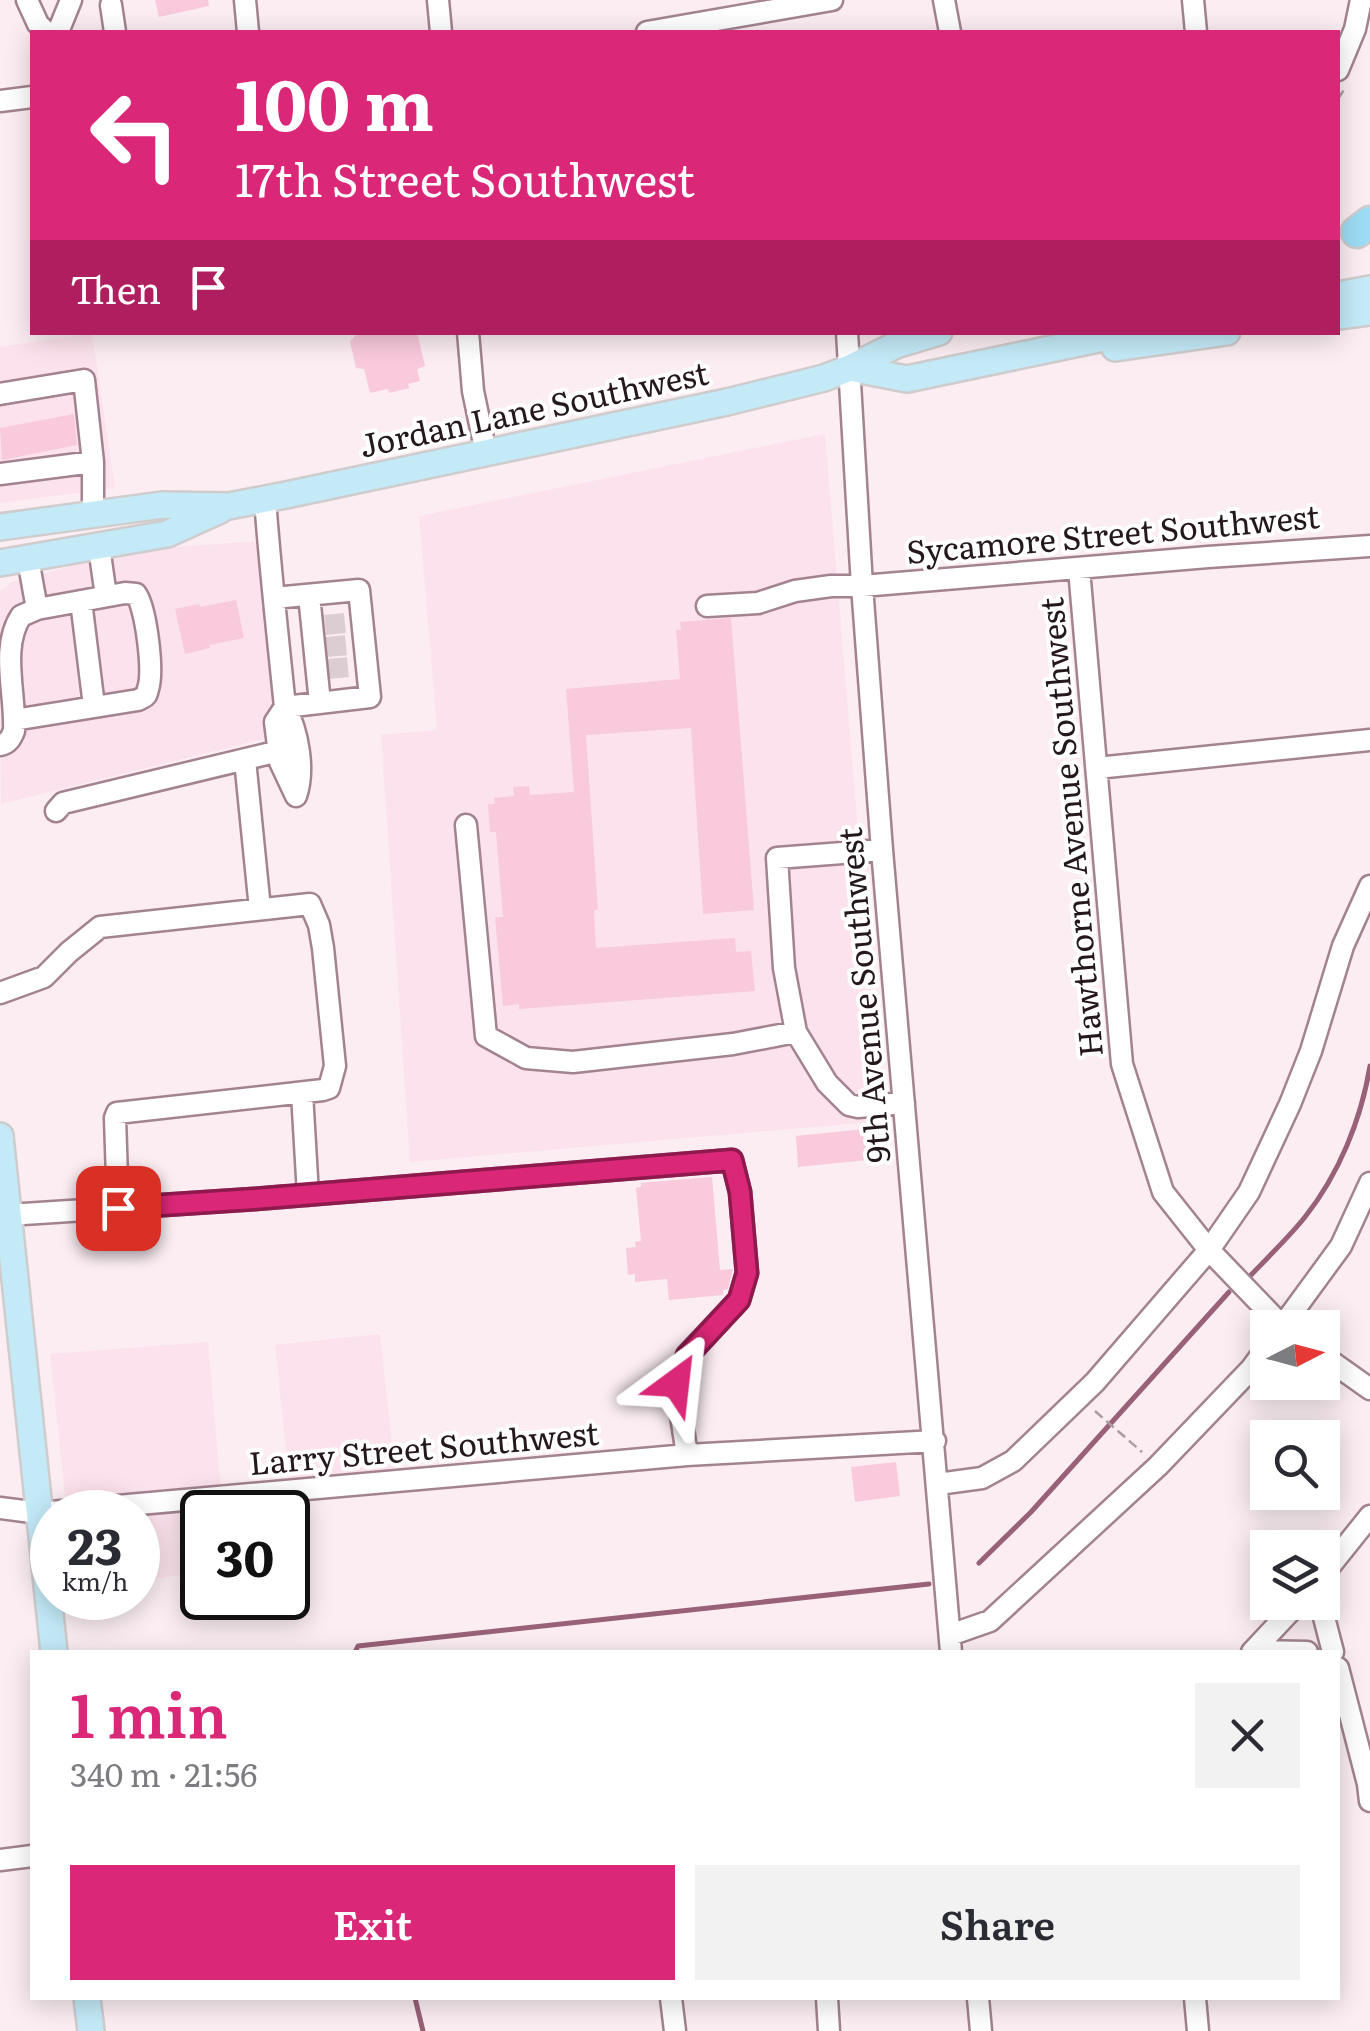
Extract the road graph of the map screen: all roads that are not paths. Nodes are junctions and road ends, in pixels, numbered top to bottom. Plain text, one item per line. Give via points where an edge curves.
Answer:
1 (27, 0) edge
2 (71, 0) edge
3 (244, 0) edge
4 (438, 0) edge
5 (832, 0) edge
6 (944, 0) edge
7 (1194, 0) edge
8 (1361, 0) edge
9 (111, 6) dead end
10 (697, 28) edge
11 (44, 30) edge
12 (59, 30) edge
13 (115, 30) edge
14 (248, 30) edge
15 (441, 30) edge
16 (672, 30) edge
17 (950, 30) edge
18 (1196, 30) edge
19 (1340, 65) edge
20 (30, 97) edge
21 (0, 101) edge
22 (1370, 290) edge
23 (1340, 296) edge
24 (1370, 312) edge
25 (1340, 316) edge
26 (468, 335) edge
27 (847, 335) edge
28 (929, 335) edge
29 (1118, 335) edge
30 (1203, 335) edge
31 (990, 362) junction
32 (850, 368) junction
33 (0, 394) edge
34 (486, 453) junction
35 (93, 462) junction
36 (0, 474) edge
37 (266, 498) junction
38 (229, 506) junction
39 (93, 514) junction
40 (0, 526) edge
41 (1370, 546) edge
42 (99, 547) junction
43 (28, 559) junction
44 (0, 563) edge
45 (1079, 569) junction
46 (862, 586) junction
47 (309, 594) junction
48 (106, 596) junction
49 (274, 598) junction
50 (81, 601) junction
51 (707, 606) dead end
52 (37, 609) junction
53 (337, 635) junction
54 (340, 668) junction
55 (320, 703) junction
56 (9, 706) edge
57 (94, 706) junction
58 (285, 708) junction
59 (1370, 740) edge
60 (0, 745) edge
61 (279, 751) junction
62 (245, 760) junction
63 (1097, 768) junction
64 (56, 811) dead end
65 (466, 825) dead end
66 (882, 850) junction
67 (1370, 886) edge
68 (260, 909) junction
69 (0, 993) edge
70 (796, 1032) junction
71 (302, 1093) junction
72 (904, 1103) junction
73 (0, 1136) edge
74 (1370, 1183) edge
75 (308, 1195) junction
76 (118, 1208) junction
77 (8, 1215) junction
78 (1209, 1250) junction
79 (1266, 1310) edge
80 (1294, 1310) edge
81 (1340, 1369) edge
82 (1250, 1370) edge
83 (1370, 1390) edge
84 (934, 1441) junction
85 (687, 1455) junction
86 (938, 1484) junction
87 (37, 1490) edge
88 (160, 1502) edge
89 (0, 1508) edge
90 (30, 1512) edge
91 (1370, 1516) edge
92 (1340, 1554) edge
93 (51, 1620) edge
94 (1281, 1620) edge
95 (1325, 1620) edge
96 (950, 1644) edge
97 (54, 1650) edge
98 (1254, 1650) edge
99 (1332, 1650) edge
100 (1340, 1676) edge
101 (1370, 1801) edge
102 (30, 1856) edge
103 (0, 1860) edge
104 (88, 2000) edge
105 (672, 2000) edge
106 (828, 2000) edge
107 (978, 2000) edge
108 (1195, 2000) edge
109 (91, 2031) edge
110 (675, 2031) edge
111 (829, 2031) edge
112 (981, 2031) edge
113 (1198, 2031) edge

1 - 11 street
2 - 12 street
3 - 14 street
4 - 15 street
5 - 10 street
6 - 17 street
7 - 18 street
8 - 19 street
9 - 13 street
10 - 16 street
20 - 21 street
22 - 23 main road
24 - 25 main road
26 - 34 street
27 - 32 street, 9th Avenue Southwest
28 - 32 main road, Jordan Lane Southwest
29 - 31 main road, Jordan Lane Southwest
30 - 31 main road
31 - 32 main road, Jordan Lane Southwest via 906,379
32 - 34 main road, Jordan Lane Southwest via 727,402
32 - 46 street, 9th Avenue Southwest
33 - 35 street via 84,380
34 - 37 main road, Jordan Lane Southwest
35 - 36 street
35 - 39 street
37 - 38 main road, Jordan Lane Southwest
37 - 49 street
38 - 39 main road, Jordan Lane Southwest
38 - 42 main road, Jordan Lane Southwest via 167,534
39 - 40 main road, Jordan Lane Southwest
41 - 45 street, Sycamore Street Southwest
42 - 43 main road, Jordan Lane Southwest
42 - 48 street
43 - 44 main road, Jordan Lane Southwest
43 - 52 street
45 - 46 street, Sycamore Street Southwest
45 - 63 street, Hawthorne Avenue Southwest
46 - 51 street, Sycamore Street Southwest
46 - 66 street, 9th Avenue Southwest
47 - 49 street
47 - 53 street
47 - 53 street via 359,590
48 - 50 street
48 - 57 street via 140,598 149,687 138,700
49 - 58 street
50 - 52 street
50 - 57 street
52 - 56 street via 21,616 10,637
53 - 54 street
53 - 54 street
54 - 55 street
54 - 55 street via 370,698
55 - 58 street
56 - 57 street
56 - 60 street via 11,739
58 - 61 street via 275,722
58 - 61 street via 298,758 296,796
59 - 63 street
61 - 62 street
62 - 64 street via 63,803
62 - 68 street
63 - 78 street, Hawthorne Avenue Southwest via 1122,1064 1163,1192
65 - 70 street via 486,1036 526,1058 572,1062
66 - 70 street via 777,858
66 - 72 street, 9th Avenue Southwest
67 - 78 street via 1290,1104 1249,1192
68 - 69 street via 100,927 44,978
68 - 71 street via 310,904 318,925 334,1072 329,1088
70 - 72 street via 843,1101 858,1107
71 - 75 street
71 - 76 street via 117,1113
72 - 84 street, 9th Avenue Southwest
73 - 77 main road
74 - 80 street via 1341,1246
75 - 76 street
75 - 85 street via 732,1160 747,1273 739,1300 687,1356 676,1383
76 - 77 street
77 - 87 main road
78 - 79 street, Hawthorne Avenue Southwest
78 - 86 street via 1095,1382 1012,1461 982,1478
81 - 83 street
82 - 96 street via 1158,1466 990,1620
84 - 85 street, Larry Street Southwest
84 - 86 street, 9th Avenue Southwest
85 - 88 street, Larry Street Southwest
86 - 96 street, 9th Avenue Southwest
89 - 90 street, Larry Street Southwest
91 - 92 street
93 - 97 main road
94 - 98 street
95 - 99 street
100 - 101 street
102 - 103 street
104 - 109 main road
105 - 110 street
106 - 111 street
107 - 112 street
108 - 113 street

